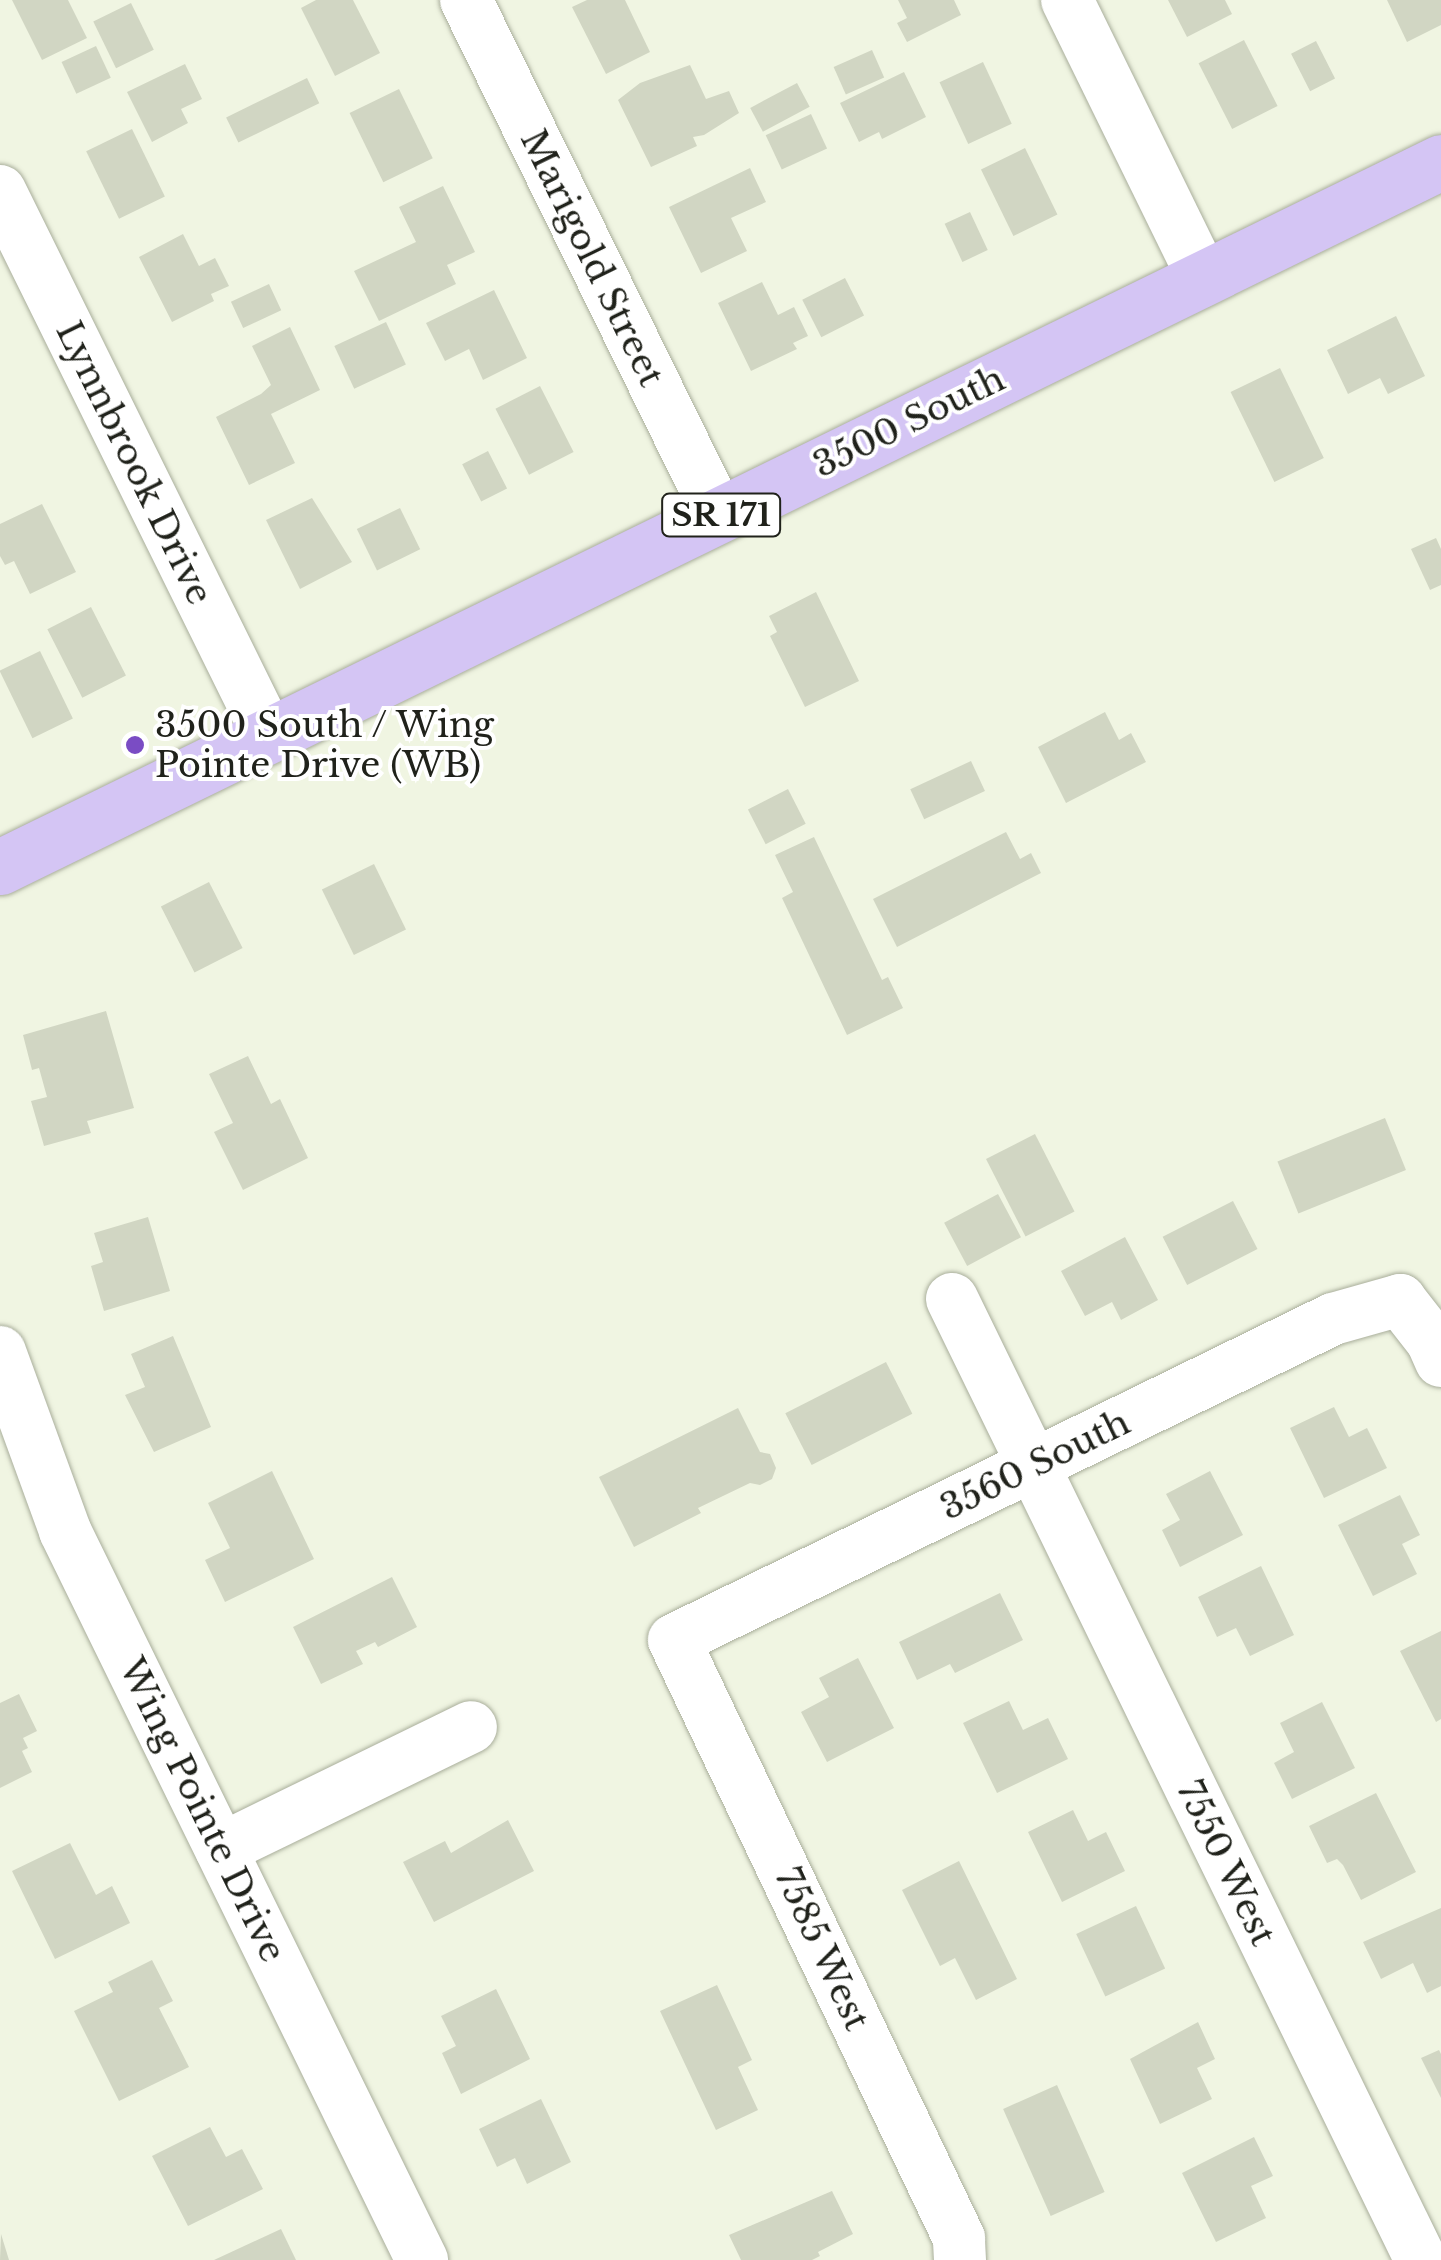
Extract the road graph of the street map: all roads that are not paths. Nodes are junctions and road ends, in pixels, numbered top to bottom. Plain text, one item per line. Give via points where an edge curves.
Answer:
1 (466, 0) edge
2 (1067, 0) edge
3 (1441, 162) edge
4 (0, 191) edge
5 (1203, 278) junction
6 (718, 516) junction
7 (269, 736) junction
8 (0, 867) edge
9 (952, 1298) dead end
10 (0, 1352) edge
11 (1441, 1361) edge
12 (1031, 1467) junction
13 (674, 1640) joint
14 (471, 1727) dead end
15 (221, 1850) junction
16 (422, 2260) edge
17 (960, 2260) edge
18 (1421, 2260) edge

1 - 6 street, Marigold Street
2 - 5 street
3 - 5 main road, 3500 South / SR 171
4 - 7 street, Lynnbrook Drive
5 - 6 main road, 3500 South / SR 171
6 - 7 main road, 3500 South / SR 171
7 - 8 main road, 3500 South / SR 171
9 - 12 street, 7550 West
10 - 15 street, Wing Pointe Drive via 65,1531
11 - 12 street, 3560 South via 1400,1300 1333,1319
12 - 13 street, 3560 South
12 - 18 street, 7550 West
13 - 17 street, 7585 West via 959,2238
14 - 15 street
15 - 16 street, Wing Pointe Drive

